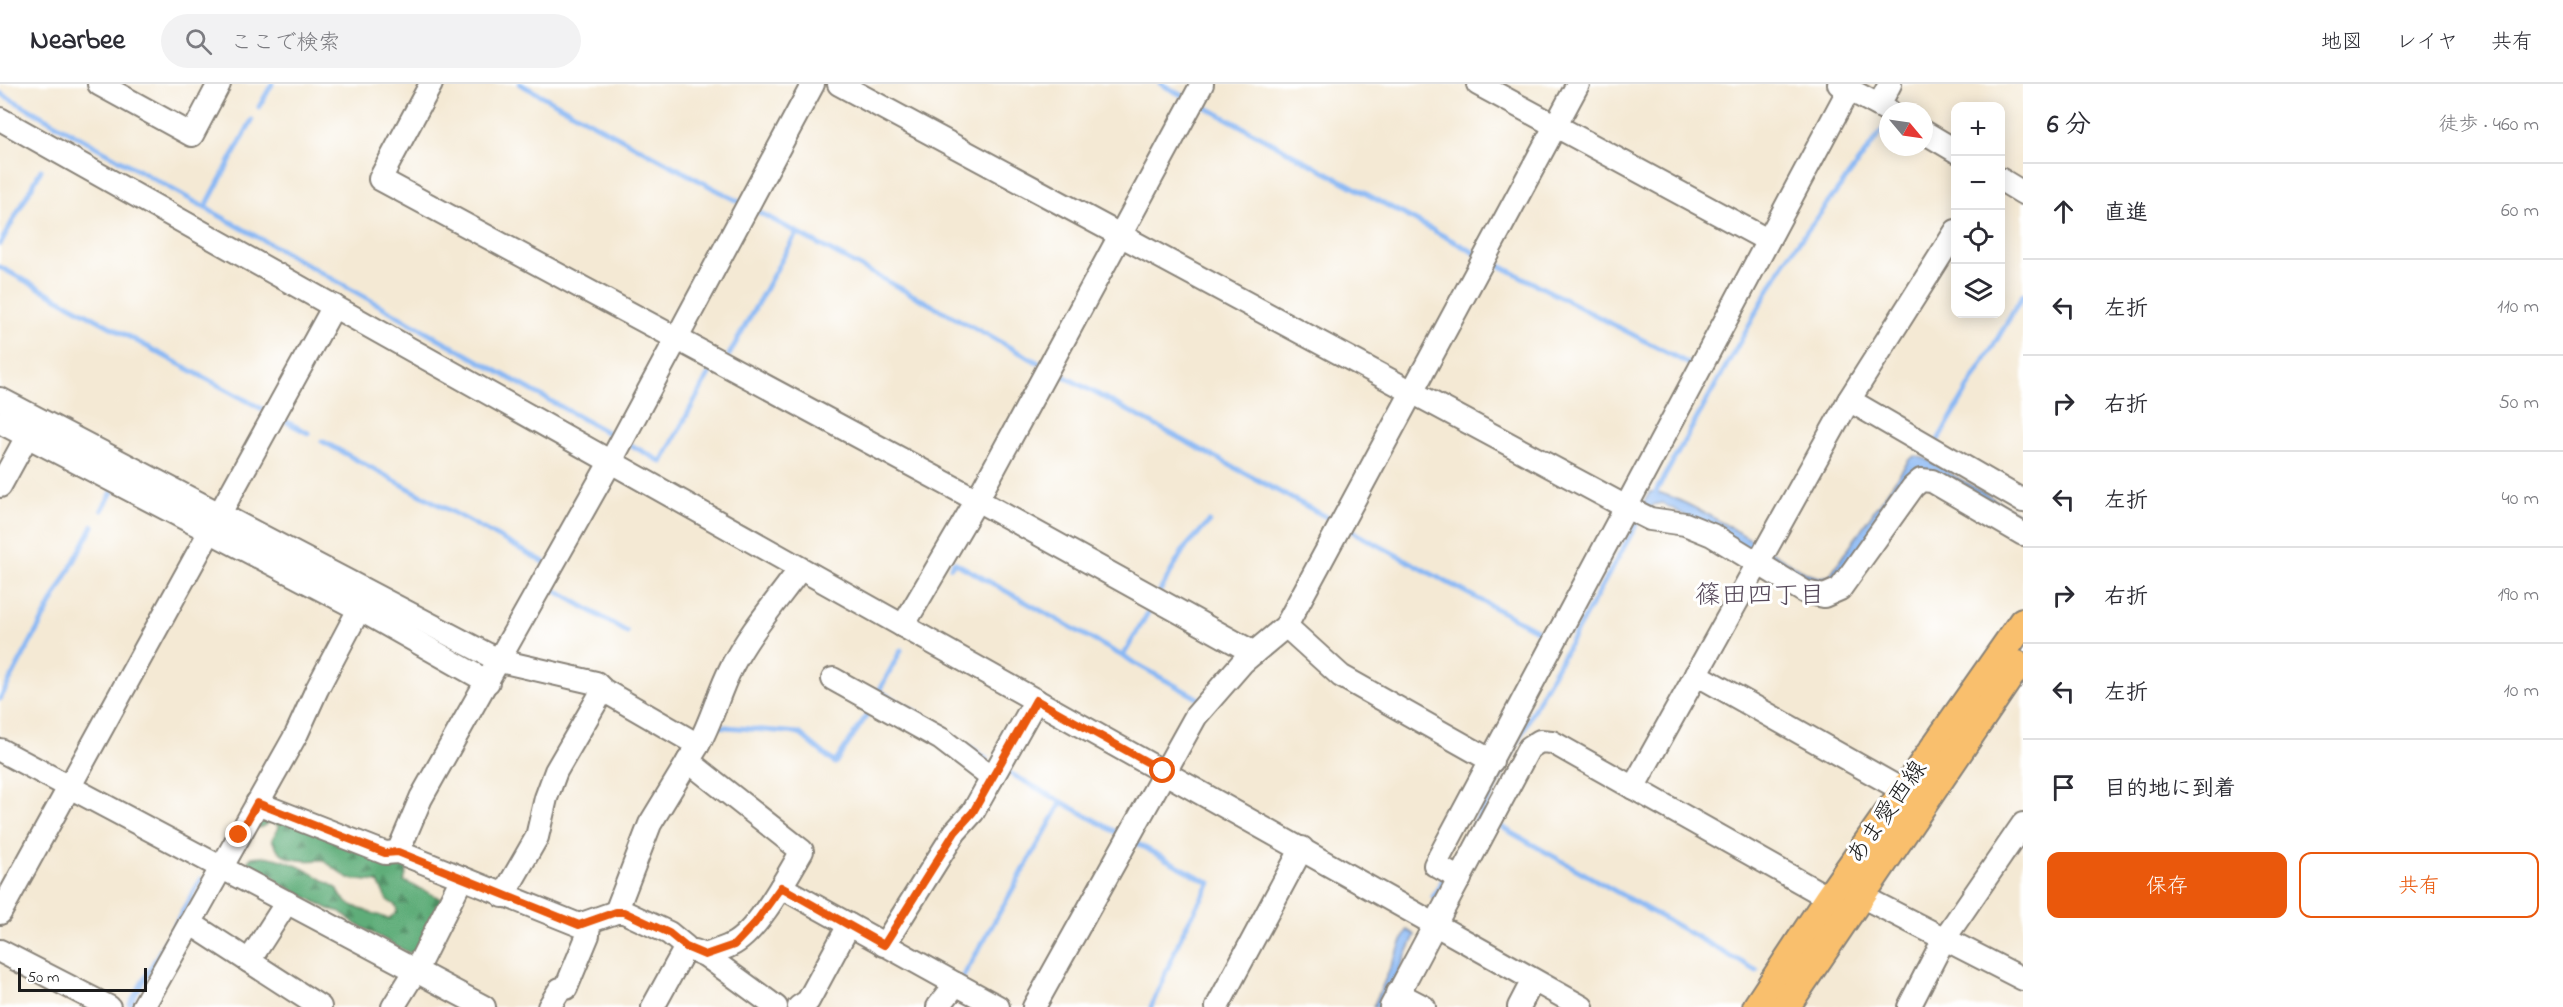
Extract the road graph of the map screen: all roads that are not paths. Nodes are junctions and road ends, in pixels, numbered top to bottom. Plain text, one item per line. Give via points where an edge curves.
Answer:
1 (99, 84) edge
2 (219, 84) edge
3 (431, 84) edge
4 (813, 84) edge
5 (839, 84) edge
6 (1202, 84) edge
7 (1478, 84) edge
8 (1578, 84) edge
9 (1890, 84) edge
10 (1844, 87) edge
11 (1886, 102) edge
12 (1879, 105) edge
13 (0, 119) edge
14 (1556, 126) junction
15 (1933, 138) edge
16 (1951, 149) edge
17 (2005, 182) edge
18 (2023, 193) edge
19 (1120, 237) junction
20 (1951, 239) edge
21 (1767, 240) junction
22 (334, 306) junction
23 (676, 340) junction
24 (1412, 392) junction
25 (0, 399) edge
26 (1849, 400) junction
27 (0, 422) edge
28 (32, 427) junction
29 (611, 461) junction
30 (0, 486) edge
31 (976, 500) junction
32 (2023, 501) edge
33 (1636, 512) junction
34 (215, 522) junction
35 (2023, 534) edge
36 (1762, 556) junction
37 (800, 569) junction
38 (364, 600) junction
39 (2023, 622) edge
40 (903, 626) junction
41 (1286, 626) junction
42 (1254, 653) junction
43 (2023, 656) edge
44 (500, 661) junction
45 (1696, 674) junction
46 (833, 679) dead end
47 (488, 681) junction
48 (603, 690) junction
49 (1036, 700) junction
50 (0, 750) edge
51 (693, 753) junction
52 (1492, 760) junction
53 (1163, 771) junction
54 (992, 777) junction
55 (1633, 788) junction
56 (69, 789) junction
57 (1904, 791) junction
58 (257, 803) junction
59 (2023, 824) edge
60 (1302, 849) junction
61 (398, 852) junction
62 (220, 867) junction
63 (1453, 875) junction
64 (462, 878) junction
65 (781, 887) junction
66 (503, 896) junction
67 (1859, 896) junction
68 (1829, 898) junction
69 (287, 902) junction
70 (616, 912) junction
71 (0, 913) edge
72 (190, 923) junction
73 (588, 923) junction
74 (1434, 923) junction
75 (849, 925) junction
76 (1944, 939) junction
77 (884, 945) junction
78 (0, 951) edge
79 (695, 951) junction
80 (249, 961) junction
81 (416, 970) junction
82 (2023, 979) edge
83 (1533, 980) junction
84 (956, 984) junction
85 (1394, 1000) edge
86 (109, 1007) edge
87 (143, 1007) edge
88 (320, 1007) edge
89 (393, 1007) edge
90 (484, 1007) edge
91 (549, 1007) edge
92 (653, 1007) edge
93 (776, 1007) edge
94 (799, 1007) edge
95 (938, 1007) edge
96 (998, 1007) edge
97 (1034, 1007) edge
98 (1217, 1007) edge
99 (1424, 1007) edge
100 (1519, 1007) edge
101 (1582, 1007) edge
102 (1757, 1007) edge
103 (1785, 1007) edge
104 (1909, 1007) edge

1 - 2 street via 192,135
3 - 23 street via 380,179
4 - 23 street
5 - 19 street
6 - 19 street
7 - 14 street
8 - 14 street
9 - 11 street
10 - 12 street
10 - 21 street
13 - 22 street
14 - 21 street
14 - 24 street
15 - 16 street
17 - 18 street
19 - 24 street
19 - 31 street
20 - 26 street
21 - 33 street
22 - 29 street
22 - 34 street
23 - 29 street
23 - 31 street
24 - 33 street
24 - 41 street
25 - 28 street
26 - 32 street
26 - 36 street
27 - 28 street
28 - 30 street
28 - 34 street
29 - 37 street
29 - 44 street
31 - 40 street
31 - 42 street
33 - 36 street via 1684,524
33 - 52 street
34 - 38 street
34 - 56 street
35 - 36 street via 1932,481 1921,480 1840,589 1824,596 1805,592
36 - 45 street
37 - 40 street
37 - 51 street via 744,643 729,671 710,725
38 - 44 street
38 - 47 street
38 - 58 street
39 - 57 main road, あま愛西線
40 - 49 street
41 - 42 street
41 - 52 street via 1341,676
42 - 53 street via 1207,701
43 - 67 main road, あま愛西線
44 - 47 street
44 - 48 street via 596,682
45 - 55 street
45 - 57 street
46 - 54 street via 940,739
47 - 61 street via 421,798
48 - 51 street
48 - 66 street via 556,771 537,837
49 - 53 street
49 - 54 street
50 - 56 street
51 - 65 street via 802,850
51 - 70 street via 650,824
52 - 63 street via 1435,865
53 - 60 street
53 - 97 street
54 - 77 street
55 - 63 street via 1552,742 1540,741 1529,748
55 - 68 street
56 - 62 street
56 - 71 street
57 - 68 main road, あま愛西線
58 - 61 street via 385,853
58 - 62 street
59 - 76 street
60 - 74 street
60 - 98 street
61 - 64 street
62 - 69 street
62 - 72 street
63 - 74 street
64 - 66 street
64 - 81 street
65 - 75 street
65 - 79 street via 734,945
66 - 73 street via 579,925
67 - 76 street
67 - 103 main road, あま愛西線
68 - 102 main road, あま愛西線
69 - 80 street
69 - 81 street
70 - 73 street
70 - 79 street via 669,933
72 - 80 street
72 - 87 street
73 - 91 street via 588,935 566,988 560,988
74 - 83 street
74 - 85 street
75 - 77 street
75 - 94 street via 808,1001
76 - 82 street
76 - 104 street
77 - 84 street
78 - 86 street
79 - 92 street
79 - 93 street
80 - 88 street
81 - 89 street
81 - 90 street
83 - 100 street
83 - 101 street
84 - 95 street
84 - 96 street
85 - 99 street

